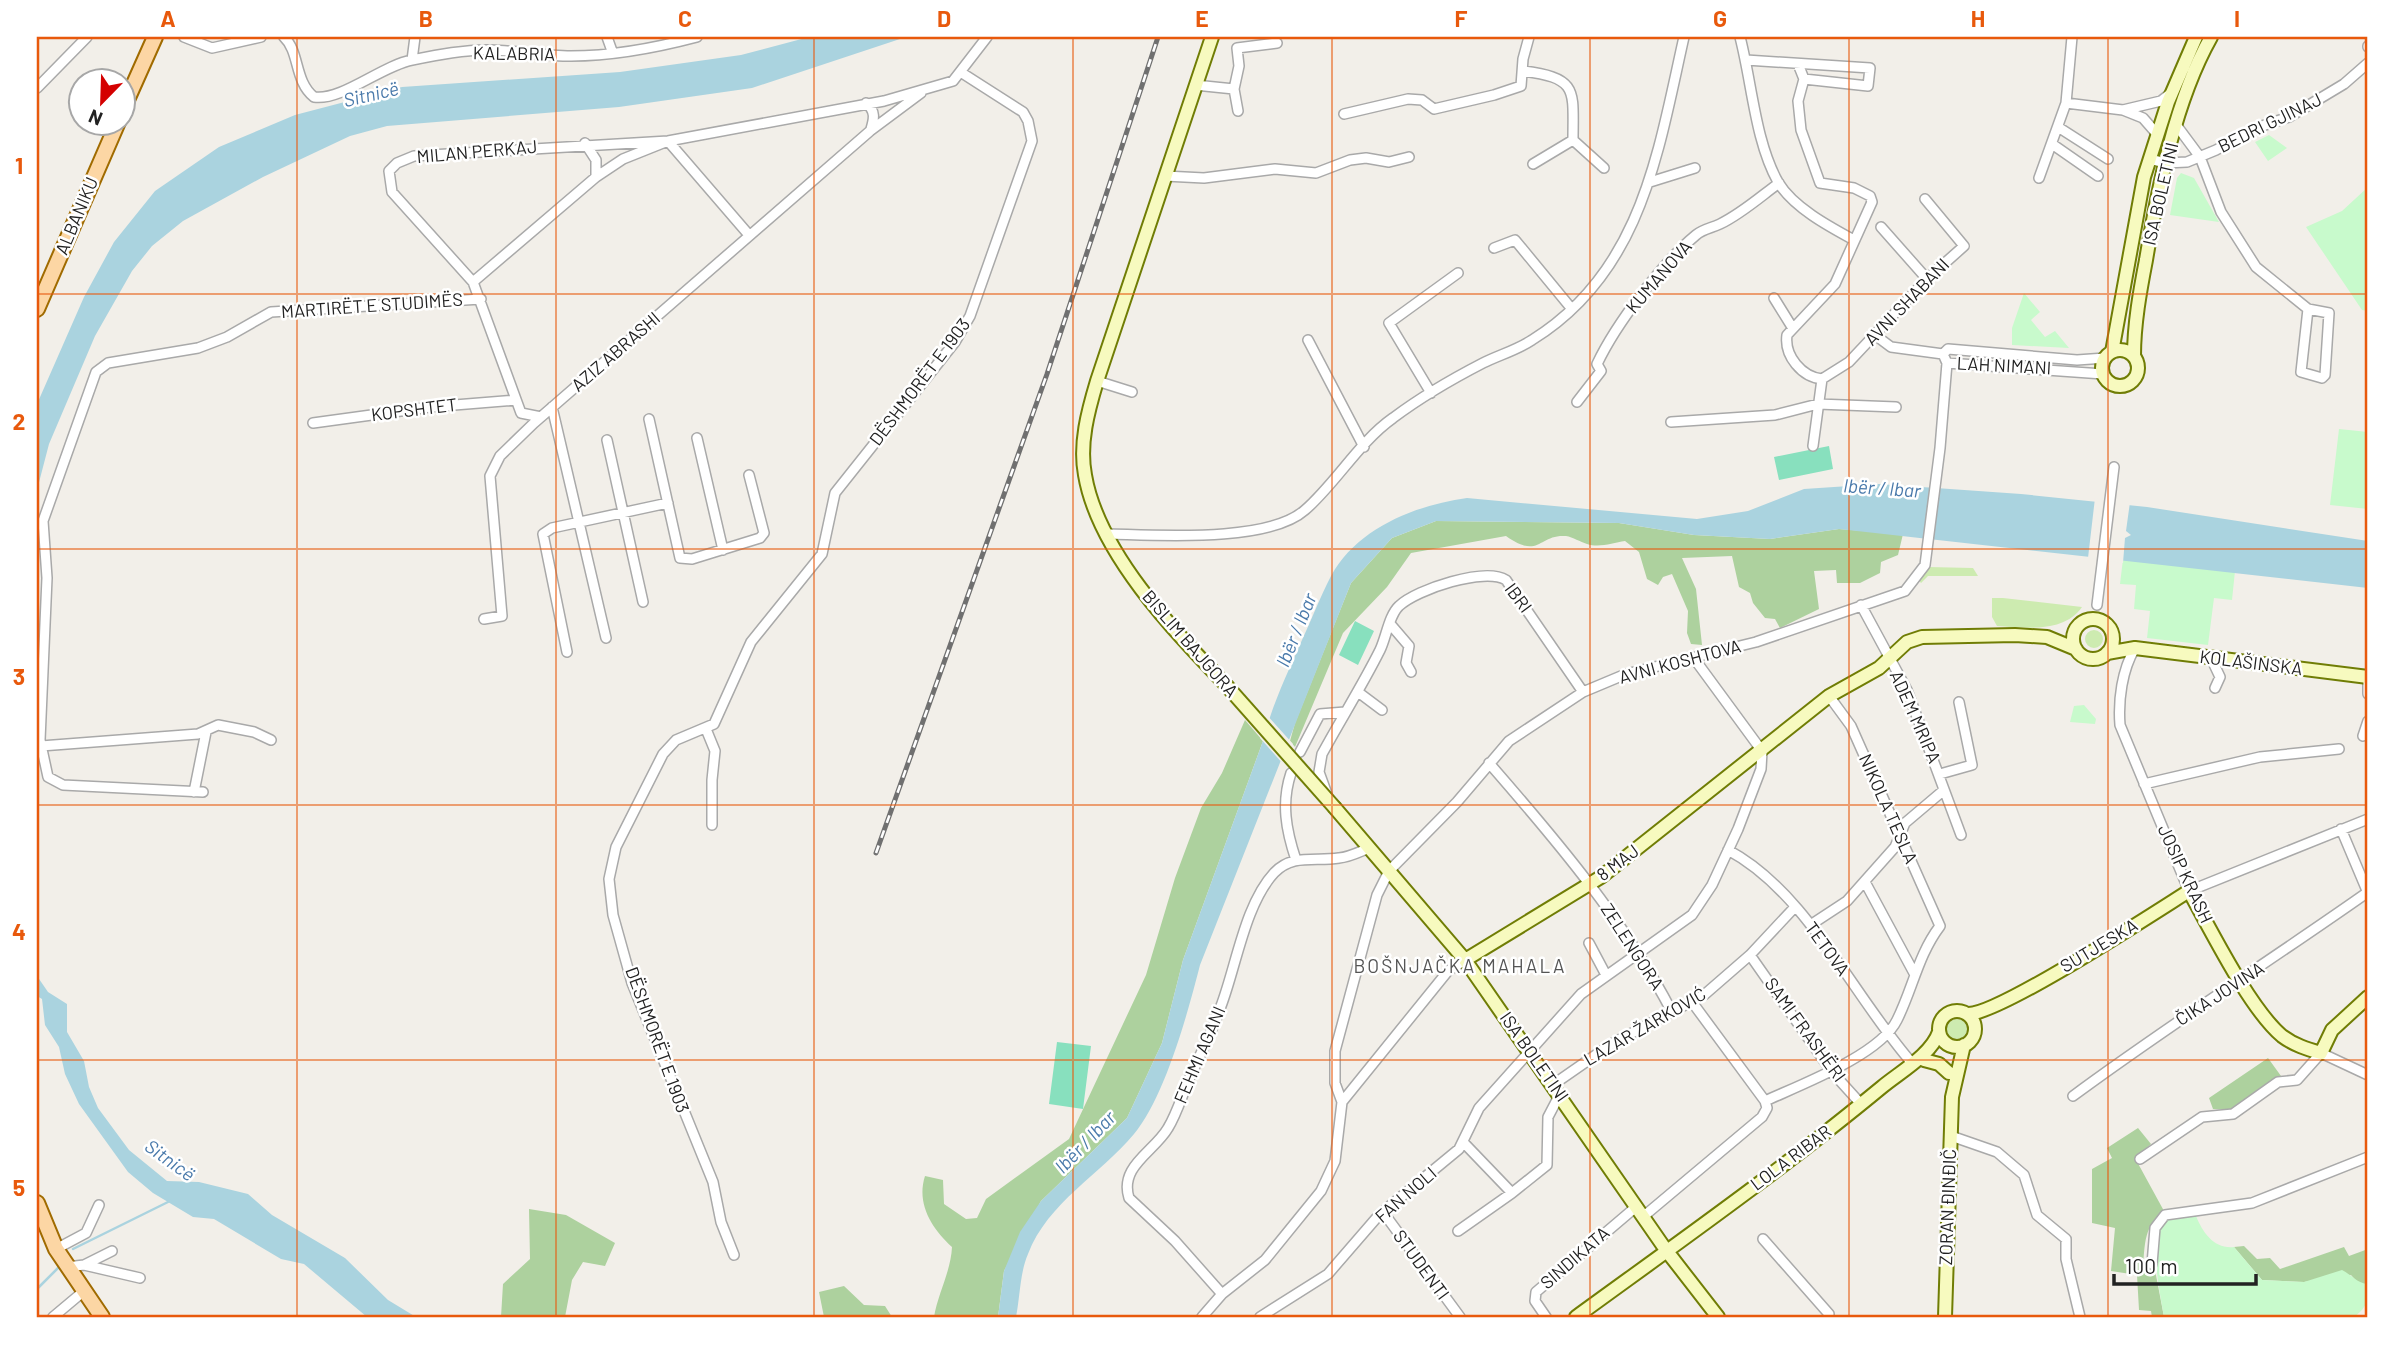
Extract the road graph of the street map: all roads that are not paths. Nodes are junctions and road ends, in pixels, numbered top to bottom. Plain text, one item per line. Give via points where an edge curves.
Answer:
1 (88, 37) edge
2 (155, 37) edge
3 (184, 37) edge
4 (261, 37) edge
5 (415, 37) edge
6 (607, 37) edge
7 (697, 37) edge
8 (987, 37) edge
9 (1212, 37) edge
10 (1529, 37) edge
11 (1684, 37) edge
12 (1740, 37) edge
13 (2072, 37) edge
14 (2196, 37) edge
15 (2211, 37) edge
16 (683, 38) edge
17 (289, 39) edge
18 (1278, 43) dead end
19 (612, 51) junction
20 (412, 60) junction
21 (1746, 60) junction
22 (2368, 62) edge
23 (1798, 64) junction
24 (1523, 71) junction
25 (962, 73) junction
26 (1804, 79) junction
27 (136, 80) edge
28 (1195, 85) junction
29 (37, 88) edge
30 (1234, 89) junction
31 (925, 90) junction
32 (2170, 97) junction
33 (866, 103) junction
34 (2066, 103) junction
35 (2183, 107) junction
36 (2123, 110) junction
37 (1238, 111) dead end
38 (1344, 114) dead end
39 (2177, 126) junction
40 (2058, 127) junction
41 (870, 131) junction
42 (2157, 134) junction
43 (112, 136) edge
44 (1573, 140) junction
45 (668, 141) junction
46 (585, 143) junction
47 (2053, 144) junction
48 (1409, 157) dead end
49 (2200, 157) junction
50 (2108, 159) dead end
51 (2149, 159) junction
52 (2166, 163) junction
53 (1533, 164) dead end
54 (1695, 167) dead end
55 (1604, 168) dead end
56 (1165, 176) junction
57 (2098, 176) dead end
58 (596, 177) junction
59 (2039, 178) dead end
60 (1650, 182) junction
61 (1779, 183) junction
62 (1924, 199) dead end
63 (1881, 227) dead end
64 (749, 234) junction
65 (1854, 240) junction
66 (1494, 248) dead end
67 (1458, 274) dead end
68 (1927, 279) junction
69 (473, 282) junction
70 (1774, 298) dead end
71 (481, 299) junction
72 (1571, 308) junction
73 (37, 309) edge
74 (2308, 309) junction
75 (1792, 327) junction
76 (1875, 335) junction
77 (1308, 340) dead end
78 (2134, 356) junction
79 (2105, 357) junction
80 (1945, 359) junction
81 (2103, 374) junction
82 (1822, 379) junction
83 (1097, 381) junction
84 (1132, 392) dead end
85 (1431, 393) junction
86 (516, 400) junction
87 (1577, 402) dead end
88 (1818, 404) junction
89 (552, 407) junction
90 (1896, 407) dead end
91 (541, 417) junction
92 (649, 419) dead end
93 (1671, 422) dead end
94 (313, 423) dead end
95 (697, 438) dead end
96 (607, 440) dead end
97 (1813, 446) dead end
98 (1364, 447) junction
99 (2114, 467) dead end
100 (749, 475) dead end
101 (668, 503) junction
102 (624, 513) junction
103 (579, 522) junction
104 (1108, 534) junction
105 (723, 550) junction
106 (643, 602) dead end
107 (1861, 605) junction
108 (2097, 605) dead end
109 (484, 619) dead end
110 (2080, 624) junction
111 (1391, 625) junction
112 (2113, 634) junction
113 (2047, 637) junction
114 (606, 638) dead end
115 (2135, 648) junction
116 (2076, 649) junction
117 (567, 652) dead end
118 (2107, 653) junction
119 (1693, 657) junction
120 (2211, 658) junction
121 (1889, 660) junction
122 (1411, 672) dead end
123 (2368, 677) edge
124 (2215, 688) dead end
125 (1358, 692) junction
126 (1583, 692) junction
127 (2368, 694) edge
128 (1829, 696) junction
129 (1959, 702) dead end
130 (1382, 710) dead end
131 (1345, 712) junction
132 (2368, 721) edge
133 (706, 729) junction
134 (206, 732) junction
135 (2363, 736) dead end
136 (271, 740) dead end
137 (41, 746) junction
138 (2339, 749) dead end
139 (1762, 751) junction
140 (1300, 752) dead end
141 (1489, 763) junction
142 (1291, 773) dead end
143 (1940, 774) junction
144 (2144, 785) junction
145 (1944, 790) junction
146 (1335, 808) junction
147 (2368, 819) edge
148 (712, 825) dead end
149 (2341, 829) junction
150 (1961, 835) dead end
151 (1900, 836) junction
152 (1369, 848) junction
153 (1728, 850) junction
154 (1296, 860) junction
155 (1389, 871) junction
156 (1865, 882) junction
157 (1590, 884) junction
158 (2189, 891) junction
159 (2368, 892) edge
160 (1794, 908) junction
161 (1812, 924) junction
162 (1590, 943) dead end
163 (1638, 953) junction
164 (1750, 955) junction
165 (1465, 960) junction
166 (1914, 974) junction
167 (1606, 975) junction
168 (2241, 981) junction
169 (2368, 997) edge
170 (2009, 999) junction
171 (1692, 1002) junction
172 (1672, 1012) junction
173 (1968, 1014) junction
174 (1887, 1034) junction
175 (1974, 1034) junction
176 (1950, 1042) junction
177 (1532, 1053) junction
178 (2321, 1053) junction
179 (1918, 1061) junction
180 (1832, 1072) junction
181 (1950, 1073) junction
182 (2368, 1074) edge
183 (1557, 1089) junction
184 (2073, 1096) dead end
185 (1952, 1097) junction
186 (1765, 1101) junction
187 (1342, 1102) junction
188 (1861, 1104) junction
189 (1951, 1136) junction
190 (1463, 1142) junction
191 (2368, 1157) edge
192 (2140, 1159) dead end
193 (1512, 1193) junction
194 (37, 1203) edge
195 (99, 1205) dead end
196 (1640, 1211) junction
197 (1383, 1212) junction
198 (1458, 1231) dead end
199 (1763, 1238) dead end
200 (56, 1249) junction
201 (1666, 1250) junction
202 (112, 1251) dead end
203 (734, 1255) dead end
204 (2152, 1264) dead end
205 (84, 1265) junction
206 (67, 1267) junction
207 (140, 1278) dead end
208 (84, 1292) junction
209 (1222, 1294) junction
210 (1829, 1314) dead end
211 (53, 1317) edge
212 (102, 1317) edge
213 (1202, 1317) edge
214 (1260, 1317) edge
215 (1460, 1317) edge
216 (1546, 1317) edge
217 (1576, 1317) edge
218 (1718, 1317) edge
219 (1945, 1317) edge
220 (2080, 1317) edge

1 - 29 street
2 - 27 main road
3 - 4 street via 212,48
5 - 20 street
6 - 19 street
7 - 16 street, KALABRIA
8 - 25 street
9 - 28 main road, BISLIM BAJGORA
10 - 24 street
11 - 60 street
12 - 21 street
13 - 34 street
14 - 32 main road, ISA BOLETINI
15 - 35 main road, ISA BOLETINI
16 - 19 street, KALABRIA via 659,47
17 - 20 street, KALABRIA via 303,83 314,97 344,92 367,77
18 - 30 street via 1237,48
19 - 20 street, KALABRIA via 571,56 481,51
21 - 23 street
21 - 61 street via 1763,148
22 - 49 street, BEDRI GJINAJ via 2344,84 2289,117
23 - 26 street
23 - 26 street via 1870,68 1871,78 1868,86
24 - 38 street via 1521,86 1478,99 1434,109 1422,100 1402,99
24 - 44 street via 1559,77 1569,88
25 - 31 street, AZIZ ABRASHI via 953,81
25 - 133 street, DËSHMORËT E 1903 via 1023,113 1032,141 970,316 955,342 835,493 822,554 751,642 717,720
26 - 65 street via 1798,102 1801,130 1820,183 1854,188 1870,196 1872,202
28 - 30 street
28 - 56 main road, BISLIM BAJGORA
30 - 37 street
31 - 33 street, MILAN PERKAJ
31 - 41 street, AZIZ ABRASHI
32 - 35 street
32 - 36 street
32 - 42 main road, ISA BOLETINI
33 - 41 street via 874,118
33 - 45 street, MILAN PERKAJ
34 - 36 street
34 - 40 street
35 - 39 main road, ISA BOLETINI
36 - 42 street via 2143,118
39 - 49 street, BEDRI GJINAJ
39 - 52 main road, ISA BOLETINI
40 - 47 street
40 - 50 street
41 - 64 street, AZIZ ABRASHI
42 - 51 main road, ISA BOLETINI
43 - 73 main road, ALBANIKU
44 - 53 street
44 - 55 street
45 - 46 street, MILAN PERKAJ
45 - 58 street, MILAN PERKAJ via 623,159
45 - 64 street
46 - 58 street via 596,160
46 - 69 street, MILAN PERKAJ via 414,156 389,171 391,192
47 - 57 street
47 - 59 street
48 - 56 street via 1389,162 1350,160 1316,173 1275,169 1204,178
49 - 52 street
49 - 74 street via 2221,212 2256,267
51 - 52 street
51 - 79 main road, ISA BOLETINI
52 - 78 main road, ISA BOLETINI via 2142,283
54 - 60 street
56 - 83 main road, BISLIM BAJGORA
58 - 69 street, MILAN PERKAJ
60 - 72 street via 1632,226 1602,275
61 - 65 street via 1800,205
61 - 87 street, KUMANOVA via 1686,244 1637,299 1604,349 1597,364 1601,371
62 - 68 street, AVNI SHABANI via 1964,246
63 - 68 street
64 - 89 street, AZIZ ABRASHI
65 - 75 street via 1835,284 1818,306
66 - 72 street via 1515,240
67 - 85 street via 1389,323
68 - 76 street, AVNI SHABANI
69 - 71 street, MILAN PERKAJ
70 - 75 street
71 - 86 street, MILAN PERKAJ
71 - 137 street, MARTIRËT E STUDIMËS via 271,312 198,348 101,366 92,379 43,521 47,578
72 - 85 street via 1531,341
74 - 74 street via 2329,313 2322,378 2301,372
75 - 82 street via 1786,339 1793,359 1803,372
76 - 80 street via 1891,347
76 - 82 street, AVNI SHABANI via 1837,373
77 - 98 street
78 - 79 main road via 2124,350
78 - 81 main road via 2138,372 2128,385 2112,384
79 - 80 street, LAH NIMANI via 1948,349
79 - 81 main road
80 - 81 street, LAH NIMANI
80 - 107 street, AVNI KOSHTOVA via 1938,468 1925,565 1905,592
82 - 88 street
83 - 84 street
83 - 104 main road, BISLIM BAJGORA via 1085,428 1085,474
85 - 98 street via 1390,420
86 - 91 street via 521,413
86 - 94 street, KOPSHTET
88 - 90 street
88 - 93 street via 1775,415
88 - 97 street
89 - 91 street, AZIZ ABRASHI
89 - 103 street
91 - 109 street, AZIZ ABRASHI via 491,468 502,616
92 - 101 street
95 - 105 street
96 - 102 street
98 - 104 street via 1307,509 1284,523 1206,535
99 - 108 street
100 - 105 street via 764,533
101 - 102 street
101 - 105 street via 680,558
102 - 103 street
102 - 106 street
103 - 114 street
103 - 117 street via 552,528 542,538
104 - 146 main road, BISLIM BAJGORA, bridge via 1156,609
107 - 119 street, AVNI KOSHTOVA via 1756,642
107 - 121 street, ADEM MRIPA
110 - 112 main road via 2100,620
110 - 113 main road, 8 MAJ
110 - 116 main road via 2073,635
111 - 122 street via 1409,646 1406,663
111 - 125 street, IBRI
111 - 126 street, IBRI via 1399,606 1430,589 1500,576 1511,584
112 - 115 main road, KOLAŠINSKA
112 - 118 main road
113 - 116 main road, 8 MAJ
113 - 121 main road, 8 MAJ via 1922,637 1898,648
115 - 118 main road, KOLAŠINSKA
115 - 120 main road, KOLAŠINSKA
115 - 144 street, JOSIP KRASH via 2119,714
116 - 118 main road via 2092,659
119 - 126 street, AVNI KOSHTOVA via 1626,674
119 - 139 street
120 - 123 main road, KOLAŠINSKA
120 - 124 street via 2220,677
121 - 128 main road, 8 MAJ
121 - 143 street, ADEM MRIPA via 1907,690
123 - 127 street
125 - 130 street
125 - 131 street, IBRI
126 - 141 street, AVNI KOSHTOVA via 1509,741
128 - 139 main road, 8 MAJ
128 - 151 street, NIKOLA TESLA via 1851,726
129 - 143 street, ADEM MRIPA via 1972,765
131 - 140 street via 1320,714
131 - 146 street, IBRI via 1319,765
132 - 135 street
133 - 148 street via 715,751
133 - 203 street, DËSHMORËT E 1903 via 676,740 663,754 616,847 609,879 613,915 632,983 713,1182
134 - 136 street via 218,725 233,726
134 - 137 street
134 - 137 street, MARTIRËT E STUDIMËS via 198,792 53,782
138 - 144 street via 2274,754
139 - 153 street, FAN NOLI via 1757,782
139 - 157 main road, 8 MAJ
141 - 155 street, AVNI KOSHTOVA
141 - 157 street, ZELENGORA
142 - 154 street via 1285,793 1286,832
143 - 145 street, ADEM MRIPA
144 - 158 street, JOSIP KRASH
145 - 150 street, ADEM MRIPA
145 - 151 street via 1905,823
146 - 152 main road, ISA BOLETINI
147 - 149 street
149 - 158 street
149 - 159 street
151 - 156 street
151 - 166 street, NIKOLA TESLA via 1940,926
152 - 154 street via 1338,859
152 - 155 main road, ISA BOLETINI
153 - 160 street, TETOVA via 1763,874
153 - 163 street, FAN NOLI via 1692,915
154 - 209 street, FEHMI AGANI via 1273,874 1260,894 1222,1006 1173,1118 1157,1143 1135,1164 1128,1182 1129,1198 1137,1209 1175,1241
155 - 165 main road, ISA BOLETINI
155 - 187 street via 1377,895 1335,1051 1335,1083
156 - 161 street via 1840,907
156 - 166 street
157 - 163 street, ZELENGORA
157 - 165 main road, 8 MAJ
158 - 168 main road, JOSIP KRASH
158 - 170 main road, SUTJESKA
159 - 168 street, ČIKA JOVINA
160 - 161 street, TETOVA
160 - 164 street, LAZAR ŽARKOVIĆ
161 - 174 street, TETOVA
162 - 167 street
163 - 167 street, FAN NOLI
163 - 172 street, ZELENGORA
164 - 171 street, LAZAR ŽARKOVIĆ
164 - 180 street, SAMI FRASHËRI
165 - 177 main road, ISA BOLETINI
165 - 187 street via 1448,971
166 - 174 street via 1898,1019
167 - 177 street, FAN NOLI via 1560,1014
168 - 178 main road, JOSIP KRASH via 2283,1036
168 - 184 street, ČIKA JOVINA via 2151,1038
169 - 178 main road via 2332,1030
170 - 173 main road, SUTJESKA
170 - 175 main road, SUTJESKA
171 - 172 street, LAZAR ŽARKOVIĆ
171 - 186 street
172 - 183 street, LAZAR ŽARKOVIĆ via 1613,1043
173 - 175 main road
173 - 176 main road, SUTJESKA via 1948,1013 1940,1021
174 - 179 street, TETOVA
174 - 180 street
175 - 176 main road, SUTJESKA
176 - 179 main road, LOLA RIBAR via 1933,1043
176 - 181 main road, ZORAN ĐINĐIČ
176 - 185 main road, ZORAN ĐINĐIČ
177 - 183 main road, ISA BOLETINI
177 - 190 street, FAN NOLI via 1479,1108
178 - 182 street, JOSIP KRASH
178 - 192 street via 2297,1080 2278,1082 2233,1114 2202,1117
179 - 181 main road via 1939,1063
179 - 188 main road, LOLA RIBAR
180 - 186 street
180 - 188 street, SAMI FRASHËRI
181 - 185 main road, ZORAN ĐINĐIČ
183 - 193 street via 1548,1117 1546,1165
183 - 196 main road, ISA BOLETINI
185 - 189 main road, ZORAN ĐINĐIČ
186 - 196 street via 1762,1117
187 - 209 street via 1335,1161 1326,1182 1265,1260
188 - 201 main road, LOLA RIBAR
189 - 219 main road, ZORAN ĐINĐIČ
189 - 220 street via 1997,1152 2024,1175 2037,1215 2066,1239 2066,1259
190 - 193 street
190 - 197 street, FAN NOLI
191 - 204 street via 2252,1203 2165,1215 2155,1228
193 - 198 street
194 - 200 main road
195 - 200 street via 86,1233
196 - 201 main road, ISA BOLETINI
196 - 216 street, SINDIKATA via 1536,1292 1535,1301
197 - 214 street, FAN NOLI via 1328,1275
197 - 215 street, STUDENTI
199 - 210 street
200 - 206 main road
201 - 217 main road, LOLA RIBAR
201 - 218 main road, ISA BOLETINI
202 - 205 street
205 - 206 street
205 - 207 street
206 - 208 main road
208 - 211 street
208 - 212 main road
209 - 213 street

